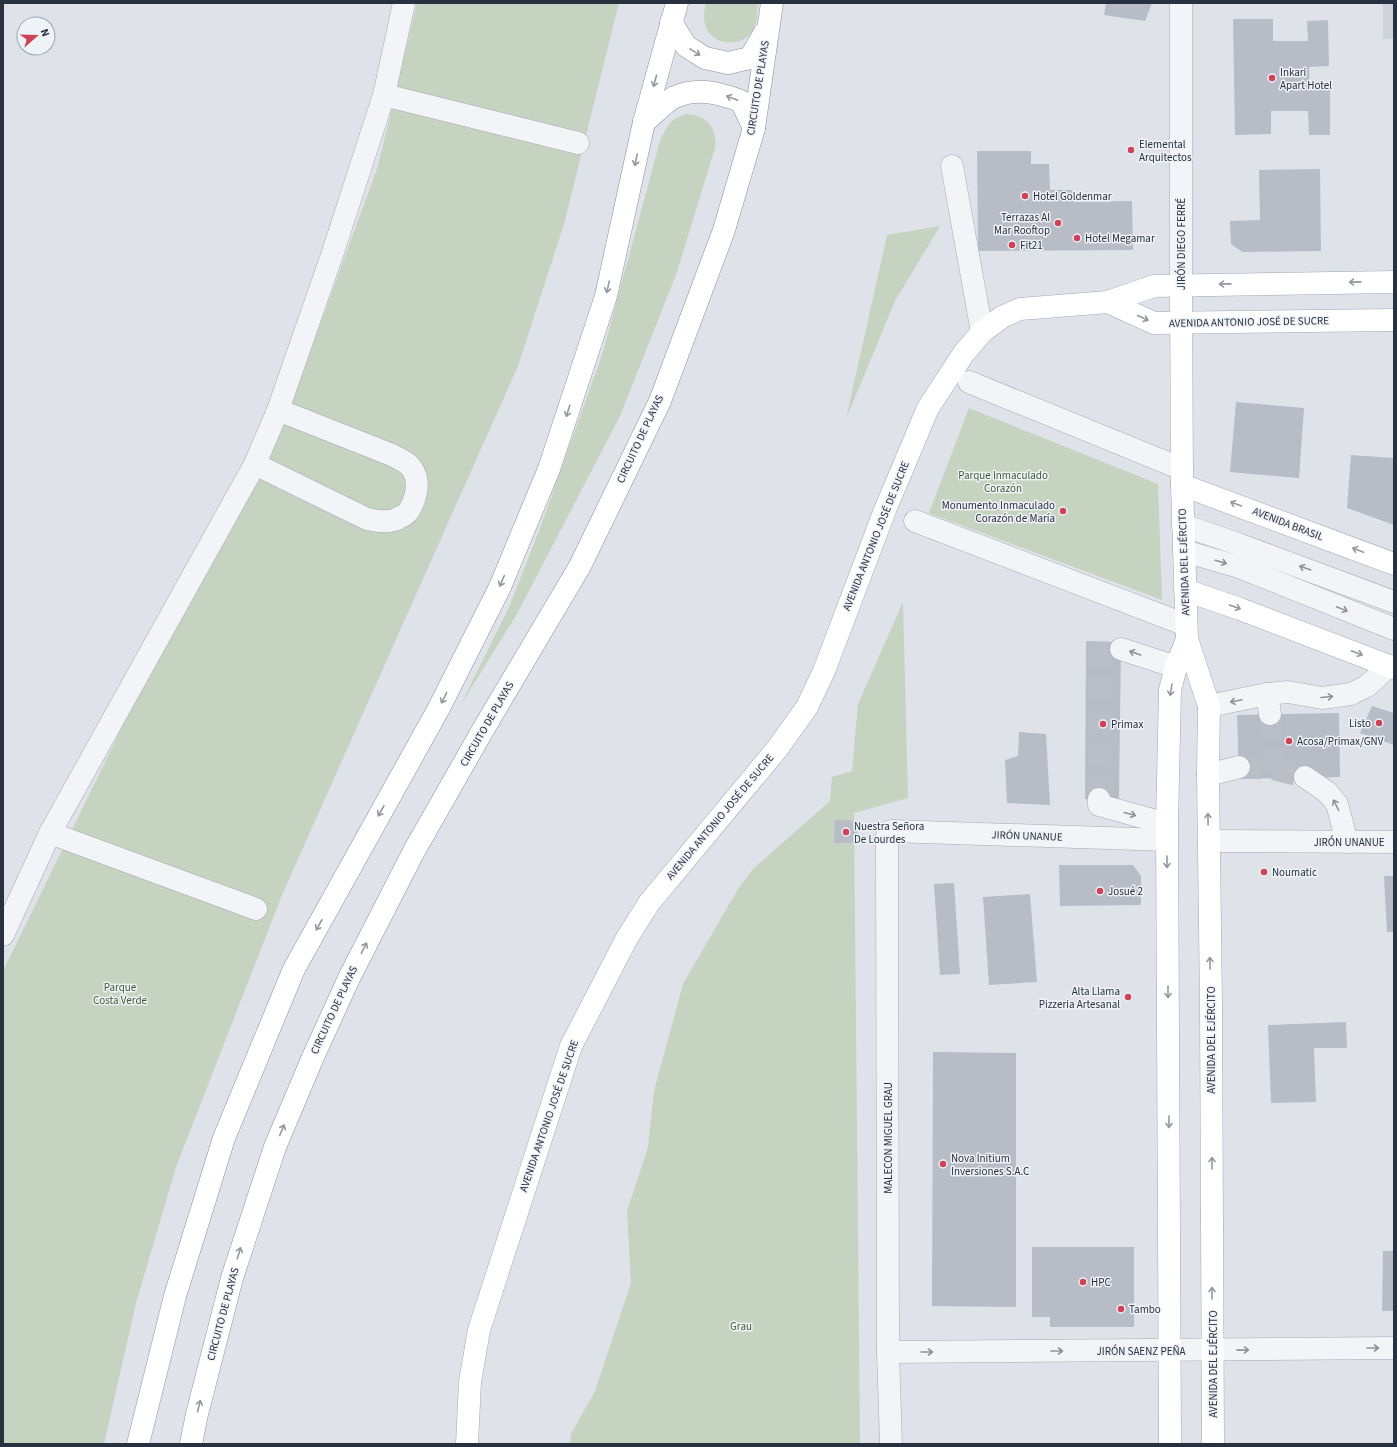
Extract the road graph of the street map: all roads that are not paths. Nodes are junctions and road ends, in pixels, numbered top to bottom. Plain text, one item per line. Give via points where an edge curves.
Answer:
1 (404, 3) edge
2 (772, 3) edge
3 (1182, 3) edge
4 (674, 12) edge
5 (768, 26) junction
6 (384, 95) junction
7 (644, 122) junction
8 (754, 128) junction
9 (578, 143) dead end
10 (952, 166) dead end
11 (1394, 282) edge
12 (1180, 285) junction
13 (1108, 302) junction
14 (1394, 320) edge
15 (1181, 323) junction
16 (982, 332) junction
17 (969, 382) dead end
18 (278, 410) junction
19 (255, 464) junction
20 (1182, 477) junction
21 (916, 521) dead end
22 (1183, 525) junction
23 (1184, 551) junction
24 (1394, 564) edge
25 (1185, 590) junction
26 (1394, 602) edge
27 (1394, 629) edge
28 (1186, 632) junction
29 (1121, 649) tunnel mouth
30 (1176, 667) junction
31 (1392, 667) edge
32 (1209, 706) junction
33 (1238, 767) tunnel mouth
34 (1208, 775) junction
35 (1305, 777) tunnel mouth
36 (1167, 832) junction
37 (50, 833) junction
38 (888, 833) joint
39 (1096, 838) junction
40 (1209, 841) junction
41 (1347, 842) junction
42 (1394, 842) edge
43 (256, 908) dead end
44 (3, 935) edge
45 (1394, 1348) edge
46 (1170, 1350) junction
47 (1212, 1350) junction
48 (888, 1352) junction
49 (138, 1444) edge
50 (191, 1444) edge
51 (467, 1444) edge
52 (891, 1444) edge
53 (1170, 1444) edge
54 (1213, 1444) edge

1 - 6 street
2 - 5 main road, CIRCUITO DE PLAYAS
3 - 12 street, JIRÓN DIEGO FERRÉ
4 -> 5 main road via 686,46 705,58 728,63 750,58
4 -> 7 main road
5 - 8 main road, CIRCUITO DE PLAYAS
6 - 9 street
6 - 18 street
8 -> 7 main road via 741,101 719,93 696,91 674,97
7 -> 49 main road via 606,296 549,469 500,587 439,708 291,976 224,1138 175,1296
50 -> 8 main road, CIRCUITO DE PLAYAS via 236,1264 275,1147 313,1057 350,976 414,851 580,566 660,401 724,230
10 - 16 street
11 -> 12 main road, AVENIDA ANTONIO JOSÉ DE SUCRE
12 - 13 main road, AVENIDA ANTONIO JOSÉ DE SUCRE via 1154,286
12 - 15 main road, JIRÓN DIEGO FERRÉ
13 -> 15 main road, AVENIDA ANTONIO JOSÉ DE SUCRE via 1154,323
13 - 16 main road, AVENIDA ANTONIO JOSÉ DE SUCRE via 1020,309 1002,317
14 - 15 main road, AVENIDA ANTONIO JOSÉ DE SUCRE
15 - 20 main road, JIRÓN DIEGO FERRÉ
16 - 51 main road, AVENIDA ANTONIO JOSÉ DE SUCRE via 964,353 928,408 885,510 824,671 807,707 777,749 649,903 627,938 570,1046 479,1330 470,1382
17 - 20 street
18 - 19 street
18 - 19 street via 403,461 412,468 417,477 414,499 407,514 397,519 385,522 367,519
19 - 37 street
20 - 22 main road, AVENIDA DEL EJÉRCITO
24 -> 20 main road, AVENIDA BRASIL
21 - 28 street
22 - 23 main road, AVENIDA DEL EJÉRCITO
26 -> 22 street
23 - 25 main road, AVENIDA DEL EJÉRCITO
23 -> 27 street via 1239,567
25 - 28 main road, AVENIDA DEL EJÉRCITO
25 -> 31 main road via 1240,608
28 - 30 main road, AVENIDA DEL EJÉRCITO
28 - 32 main road, AVENIDA DEL EJÉRCITO
30 -> 29 street
30 -> 36 main road, AVENIDA DEL EJÉRCITO via 1170,690
31 - 32 street via 1367,686 1351,694 1322,698 1288,692 1268,704
32 - 34 main road, AVENIDA DEL EJÉRCITO
33 - 34 street
40 -> 34 main road, AVENIDA DEL EJÉRCITO
41 -> 35 street via 1337,804 1327,792
36 - 39 street, JIRÓN UNANUE
39 -> 36 street via 1099,802
36 -> 46 main road, AVENIDA DEL EJÉRCITO
37 - 43 street
37 - 44 street
38 - 39 street, JIRÓN UNANUE
38 - 48 street, MALECON MIGUEL GRAU
40 - 41 street, JIRÓN UNANUE
47 -> 40 main road, AVENIDA DEL EJÉRCITO
41 - 42 street, JIRÓN UNANUE
47 -> 45 street, JIRÓN SAENZ PEÑA
46 - 47 street, JIRÓN SAENZ PEÑA
48 -> 46 street, JIRÓN SAENZ PEÑA
46 - 53 main road, AVENIDA DEL EJÉRCITO
47 - 54 main road, AVENIDA DEL EJÉRCITO
48 - 52 street, MALECON MIGUEL GRAU

